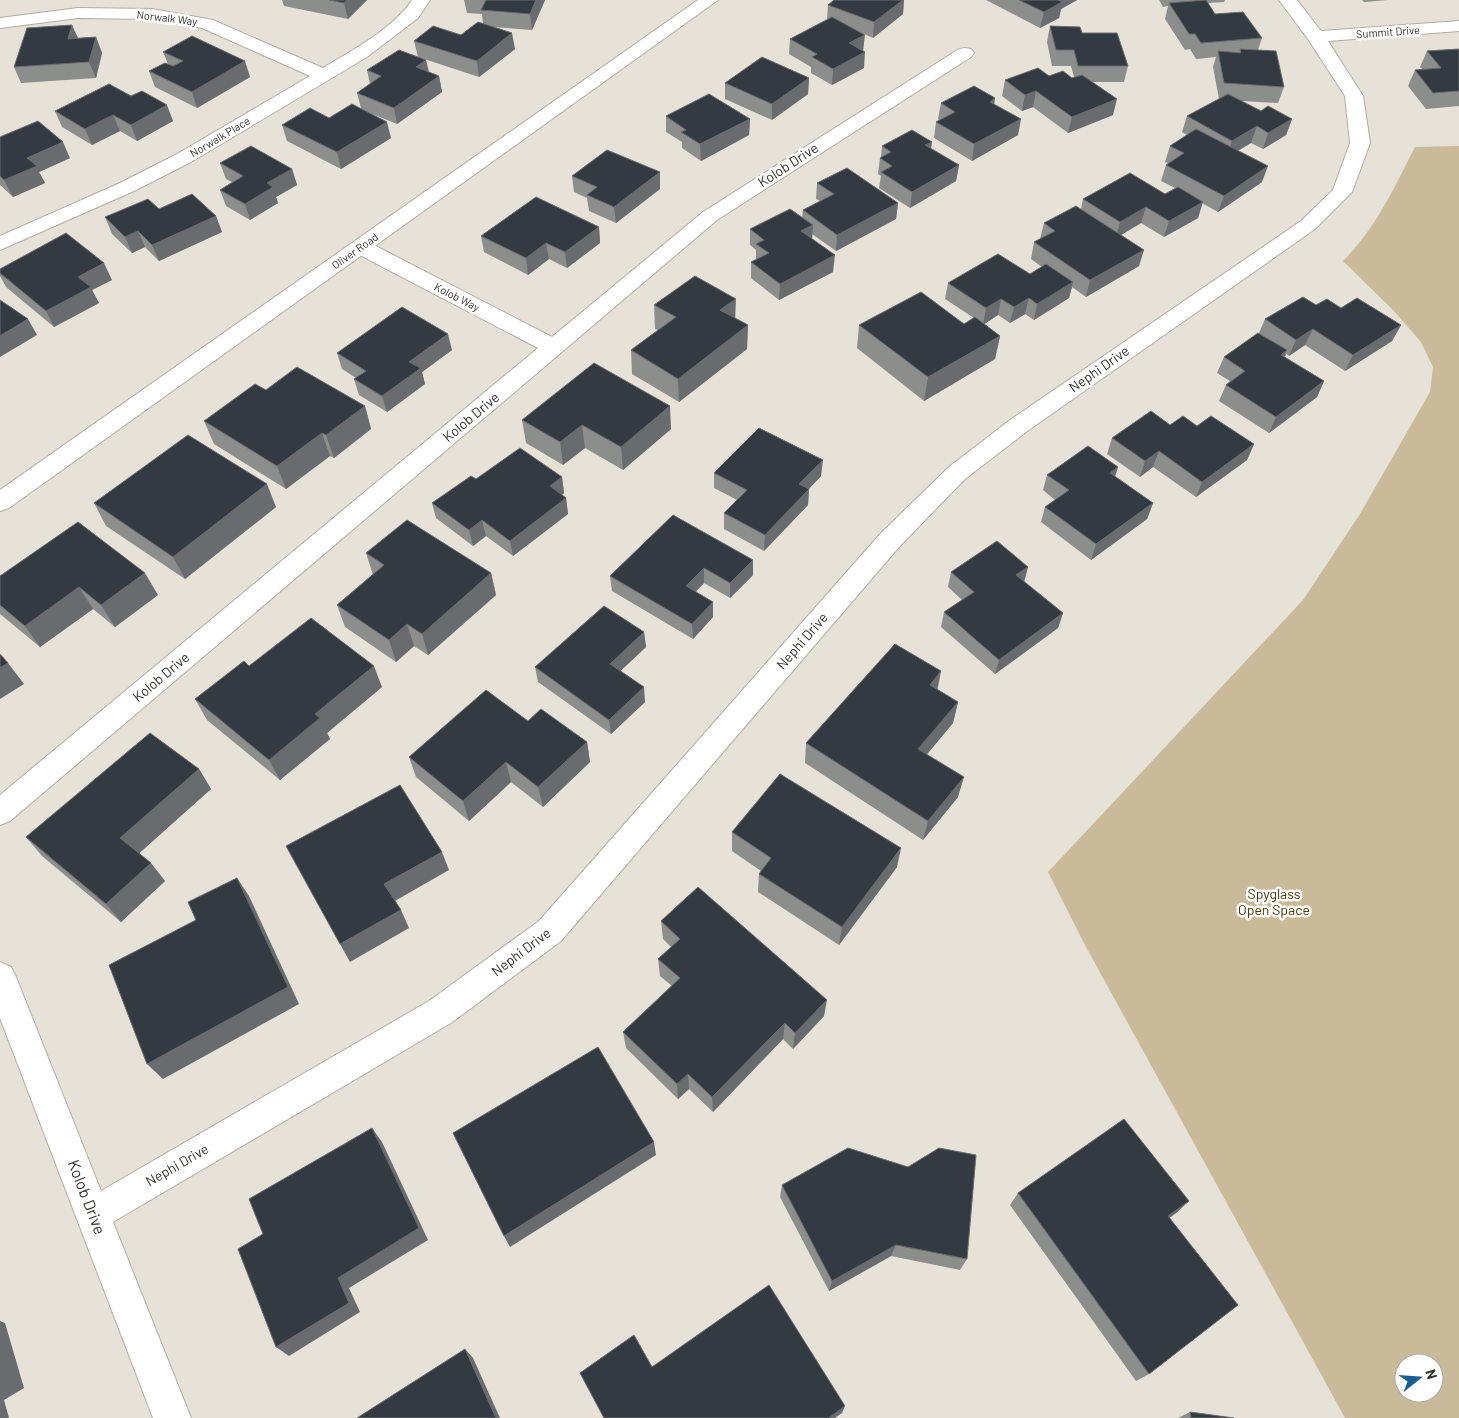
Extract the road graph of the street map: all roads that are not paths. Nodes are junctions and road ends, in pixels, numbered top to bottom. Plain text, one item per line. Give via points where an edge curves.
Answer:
1 (421, 0) edge
2 (709, 0) edge
3 (1288, 0) edge
4 (0, 23) edge
5 (1459, 26) edge
6 (1316, 37) junction
7 (965, 53) dead end
8 (323, 75) junction
9 (0, 244) edge
10 (361, 247) junction
11 (554, 347) junction
12 (0, 502) edge
13 (0, 812) edge
14 (0, 977) edge
15 (94, 1214) junction
16 (172, 1418) edge

1 - 8 street, Norwalk Place via 412,14 361,53
2 - 10 street, Oliver Road
3 - 6 street, Nephi Drive
4 - 8 street, Norwalk Way via 78,13 152,14 207,24
5 - 6 street, Summit Drive
6 - 15 street, Nephi Drive via 1354,96 1360,143 1342,192 1308,226 1043,409 957,473 890,540 550,931 440,1012
7 - 11 street, Kolob Drive via 710,216
8 - 9 street, Norwalk Place via 184,158
10 - 11 street, Kolob Way
10 - 12 street, Oliver Road
11 - 13 street, Kolob Drive
14 - 15 street, Kolob Drive
15 - 16 street, Kolob Drive

